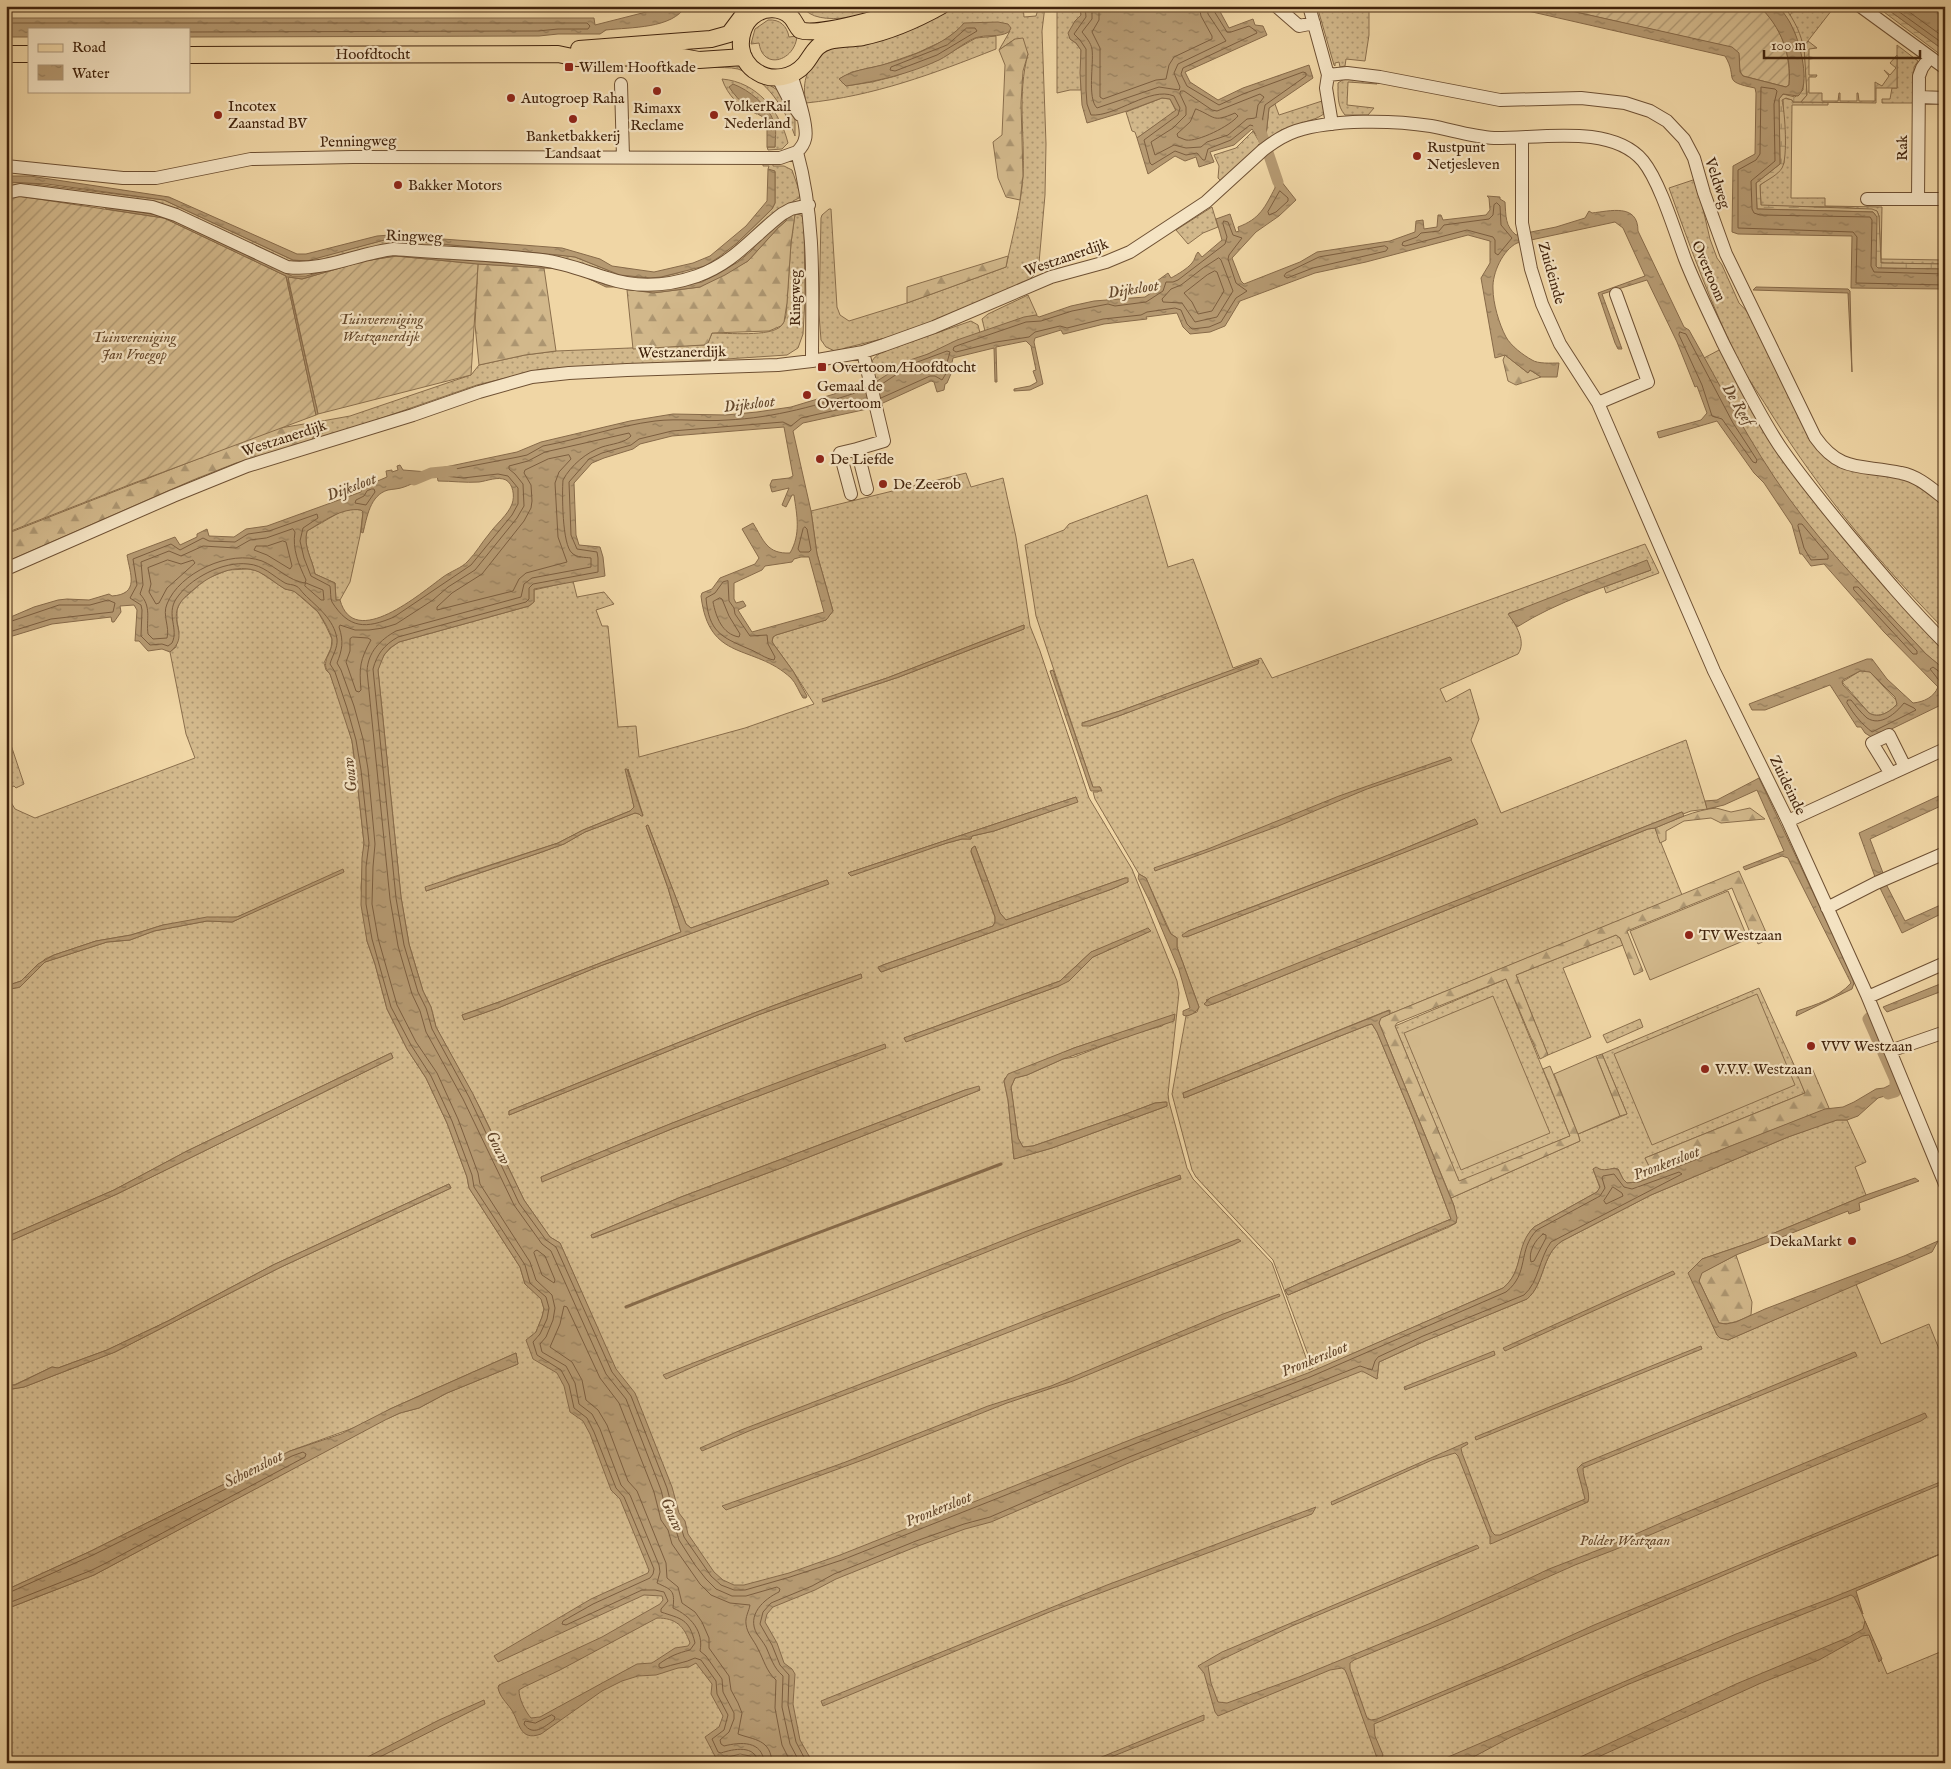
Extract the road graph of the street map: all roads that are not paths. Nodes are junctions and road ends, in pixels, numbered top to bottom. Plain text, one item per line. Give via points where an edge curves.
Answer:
1 (912, 6) edge
2 (940, 6) edge
3 (1276, 6) edge
4 (1309, 6) edge
5 (1860, 6) edge
6 (782, 7) edge
7 (742, 16) edge
8 (1314, 23) junction
9 (805, 27) junction
10 (6, 54) edge
11 (28, 54) edge
12 (558, 54) junction
13 (743, 54) junction
14 (190, 55) edge
15 (1929, 58) junction
16 (1945, 68) edge
17 (787, 73) junction
18 (1328, 75) junction
19 (622, 84) dead end
20 (1919, 98) junction
21 (1945, 98) edge
22 (1332, 124) junction
23 (1522, 138) junction
24 (797, 152) junction
25 (623, 157) junction
26 (6, 166) edge
27 (6, 193) edge
28 (1867, 199) dead end
29 (1918, 199) junction
30 (1945, 199) edge
31 (809, 205) junction
32 (1616, 294) dead end
33 (863, 352) junction
34 (812, 361) junction
35 (1598, 403) junction
36 (857, 449) junction
37 (867, 489) dead end
38 (851, 494) dead end
39 (1945, 499) edge
40 (6, 569) edge
41 (1945, 643) edge
42 (1945, 748) edge
43 (1905, 767) junction
44 (1891, 774) junction
45 (1788, 821) junction
46 (1945, 853) edge
47 (1827, 908) junction
48 (1945, 963) edge
49 (1868, 997) junction
50 (1945, 1032) edge
51 (1890, 1051) junction
52 (1945, 1184) edge

1 - 9 main road via 877,19
2 - 17 main road via 890,30 827,42 816,47 801,68
3 - 8 street via 1299,26
4 - 8 street
5 - 15 street
6 - 7 main road
6 - 9 main road via 796,10
7 - 12 main road, Hoofdtocht via 723,37 577,49
7 - 13 main road
8 - 18 street
9 - 17 main road via 806,47
10 - 11 main road
12 - 13 main road, Hoofdtocht via 585,58 682,57 699,60
12 - 14 main road, Hoofdtocht
13 - 17 main road via 754,70 767,77
15 - 16 street
15 - 20 street, Rak via 1920,72
17 - 24 street via 790,101 802,117 806,134
18 - 22 street via 1326,88
18 - 39 street, Veldweg via 1347,73 1380,77 1500,100 1581,98 1625,103 1667,121 1684,139 1694,158 1726,254 1823,449 1847,465 1903,473 1922,481
19 - 25 street
20 - 21 street
20 - 29 street, Rak
22 - 23 street, Overtoom via 1397,122 1490,138
22 - 33 street, Westzanerdijk via 1295,131 1267,147 1206,202 1130,252 1051,277 934,327
23 - 35 street, Zuideinde via 1522,223 1531,269 1560,344
23 - 41 street, Overtoom via 1594,136 1624,147 1643,161 1656,184 1688,268 1716,329 1778,444 1890,584
24 - 25 street, Penningweg via 780,158
24 - 31 street, Ringweg
25 - 26 street, Penningweg via 251,160 156,178 122,178
27 - 31 street, Ringweg via 20,190 152,207 298,268 394,249 541,260 575,266 608,279 658,285 686,279 719,266 782,214
28 - 29 street
29 - 30 street
31 - 34 street, Ringweg
32 - 35 street via 1648,382
33 - 34 street, Westzanerdijk
33 - 36 street via 884,442
34 - 40 street, Westzanerdijk via 569,373 532,378 247,466
35 - 45 street, Zuideinde via 1714,672
36 - 37 street
36 - 38 street via 840,453
42 - 43 street
43 - 44 street
43 - 44 street via 1889,735 1872,743
44 - 45 street
45 - 47 street, Zuideinde
46 - 47 street
47 - 49 street, Zuideinde
48 - 49 street
49 - 51 street, Zuideinde
50 - 51 street
51 - 52 street, Zuideinde

